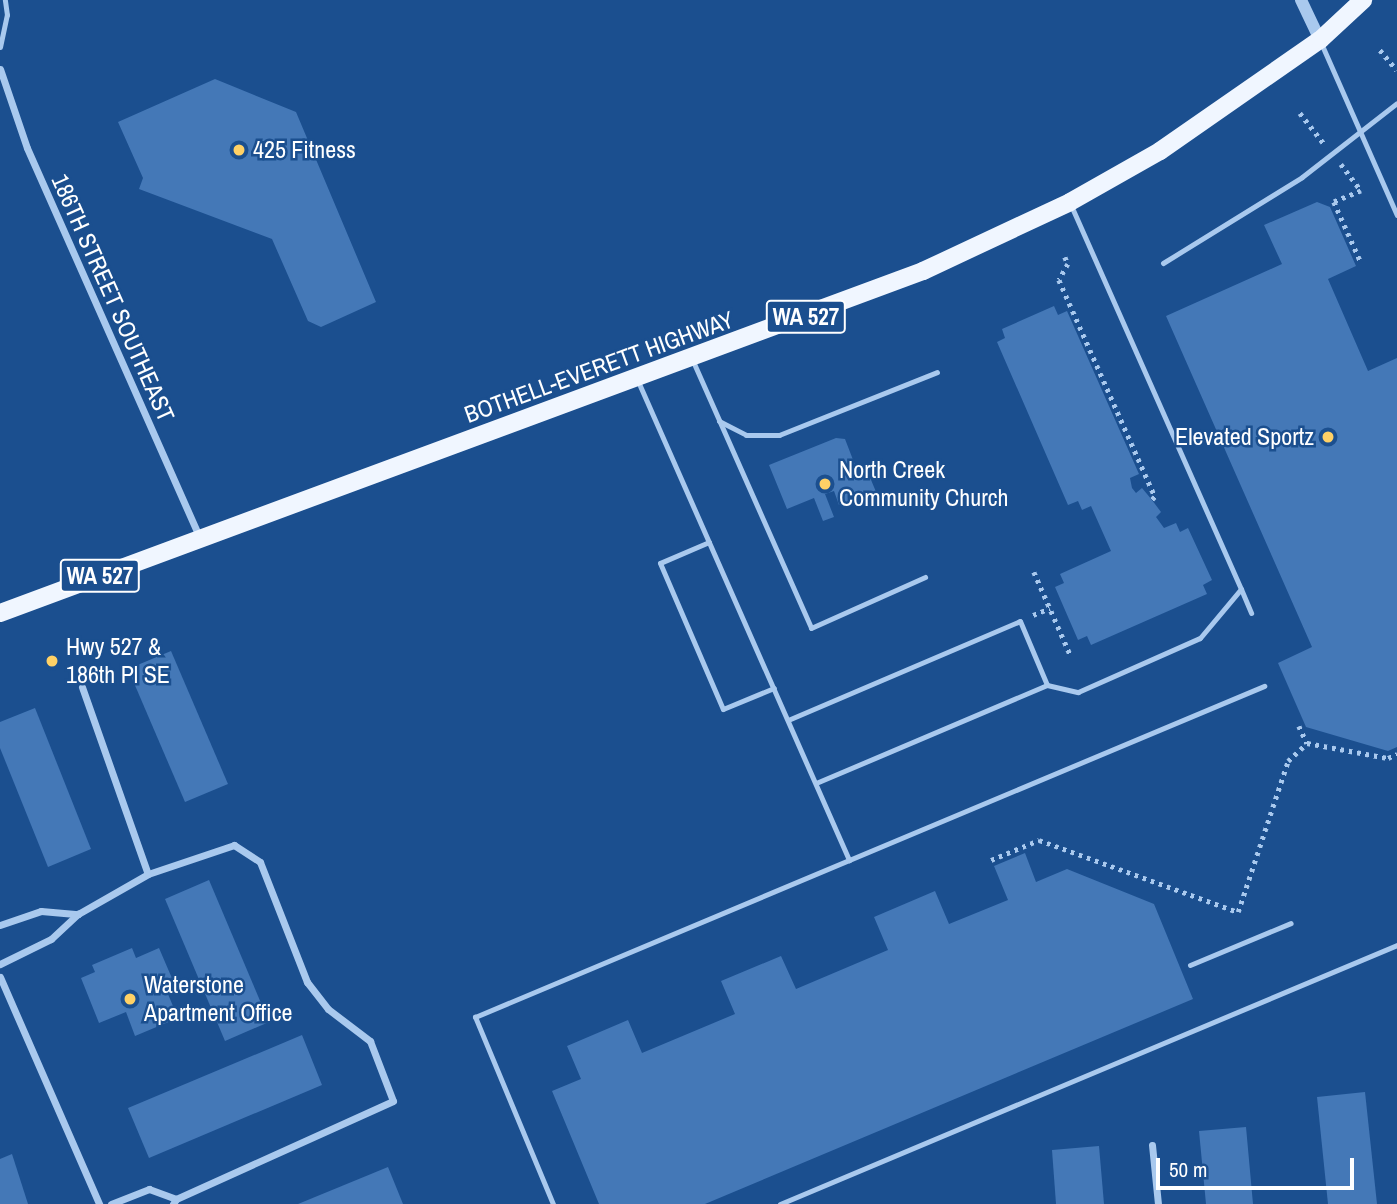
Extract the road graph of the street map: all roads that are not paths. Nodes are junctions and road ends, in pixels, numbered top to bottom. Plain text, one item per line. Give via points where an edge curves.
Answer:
1 (5, 0) edge
2 (1301, 0) edge
3 (1363, 0) edge
4 (1320, 40) junction
5 (0, 47) edge
6 (0, 69) edge
7 (1397, 103) edge
8 (1360, 132) junction
9 (1070, 202) junction
10 (1397, 215) edge
11 (1163, 263) dead end
12 (692, 359) junction
13 (937, 372) dead end
14 (637, 379) junction
15 (719, 421) junction
16 (200, 538) junction
17 (709, 542) junction
18 (925, 577) dead end
19 (1241, 589) junction
20 (0, 613) edge
21 (1251, 613) dead end
22 (1047, 685) junction
23 (1264, 686) dead end
24 (82, 687) dead end
25 (774, 688) junction
26 (788, 720) junction
27 (816, 783) junction
28 (849, 860) junction
29 (148, 874) junction
30 (78, 914) junction
31 (1291, 923) dead end
32 (0, 925) edge
33 (1397, 945) edge
34 (0, 964) edge
35 (1190, 965) dead end
36 (0, 977) edge
37 (1152, 1145) dead end
38 (175, 1201) edge
39 (99, 1204) edge
40 (111, 1204) edge
41 (553, 1204) edge
42 (780, 1204) edge
43 (1158, 1204) edge

1 - 5 lane via 7,15
2 - 4 street
3 - 4 main road, BOTHELL-EVERETT HIGHWAY / WA 527
4 - 8 lane
4 - 9 main road, BOTHELL-EVERETT HIGHWAY / WA 527 via 1160,151
6 - 16 street, 186TH STREET SOUTHEAST via 26,148
7 - 8 lane
8 - 10 lane
8 - 11 lane via 1255,209
9 - 12 main road, BOTHELL-EVERETT HIGHWAY / WA 527 via 923,271
9 - 19 lane
12 - 14 main road, BOTHELL-EVERETT HIGHWAY / WA 527
12 - 15 lane
13 - 15 lane via 779,435 746,435
14 - 16 main road, BOTHELL-EVERETT HIGHWAY / WA 527
14 - 17 lane
15 - 18 lane via 811,628
16 - 20 main road, BOTHELL-EVERETT HIGHWAY / WA 527
17 - 25 lane
17 - 25 lane via 660,563 723,709
19 - 21 lane
19 - 22 lane via 1200,638 1078,692
22 - 26 lane via 1020,621
22 - 27 lane
23 - 28 lane
24 - 29 street
25 - 26 lane
26 - 27 lane
27 - 28 lane
28 - 41 lane via 475,1017
29 - 30 street
29 - 38 street via 234,845 260,862 307,982 328,1009 370,1041 393,1101
30 - 32 street via 41,911
30 - 34 street via 51,939
31 - 35 lane
33 - 42 lane
36 - 39 street
37 - 43 street
38 - 40 street via 149,1189

